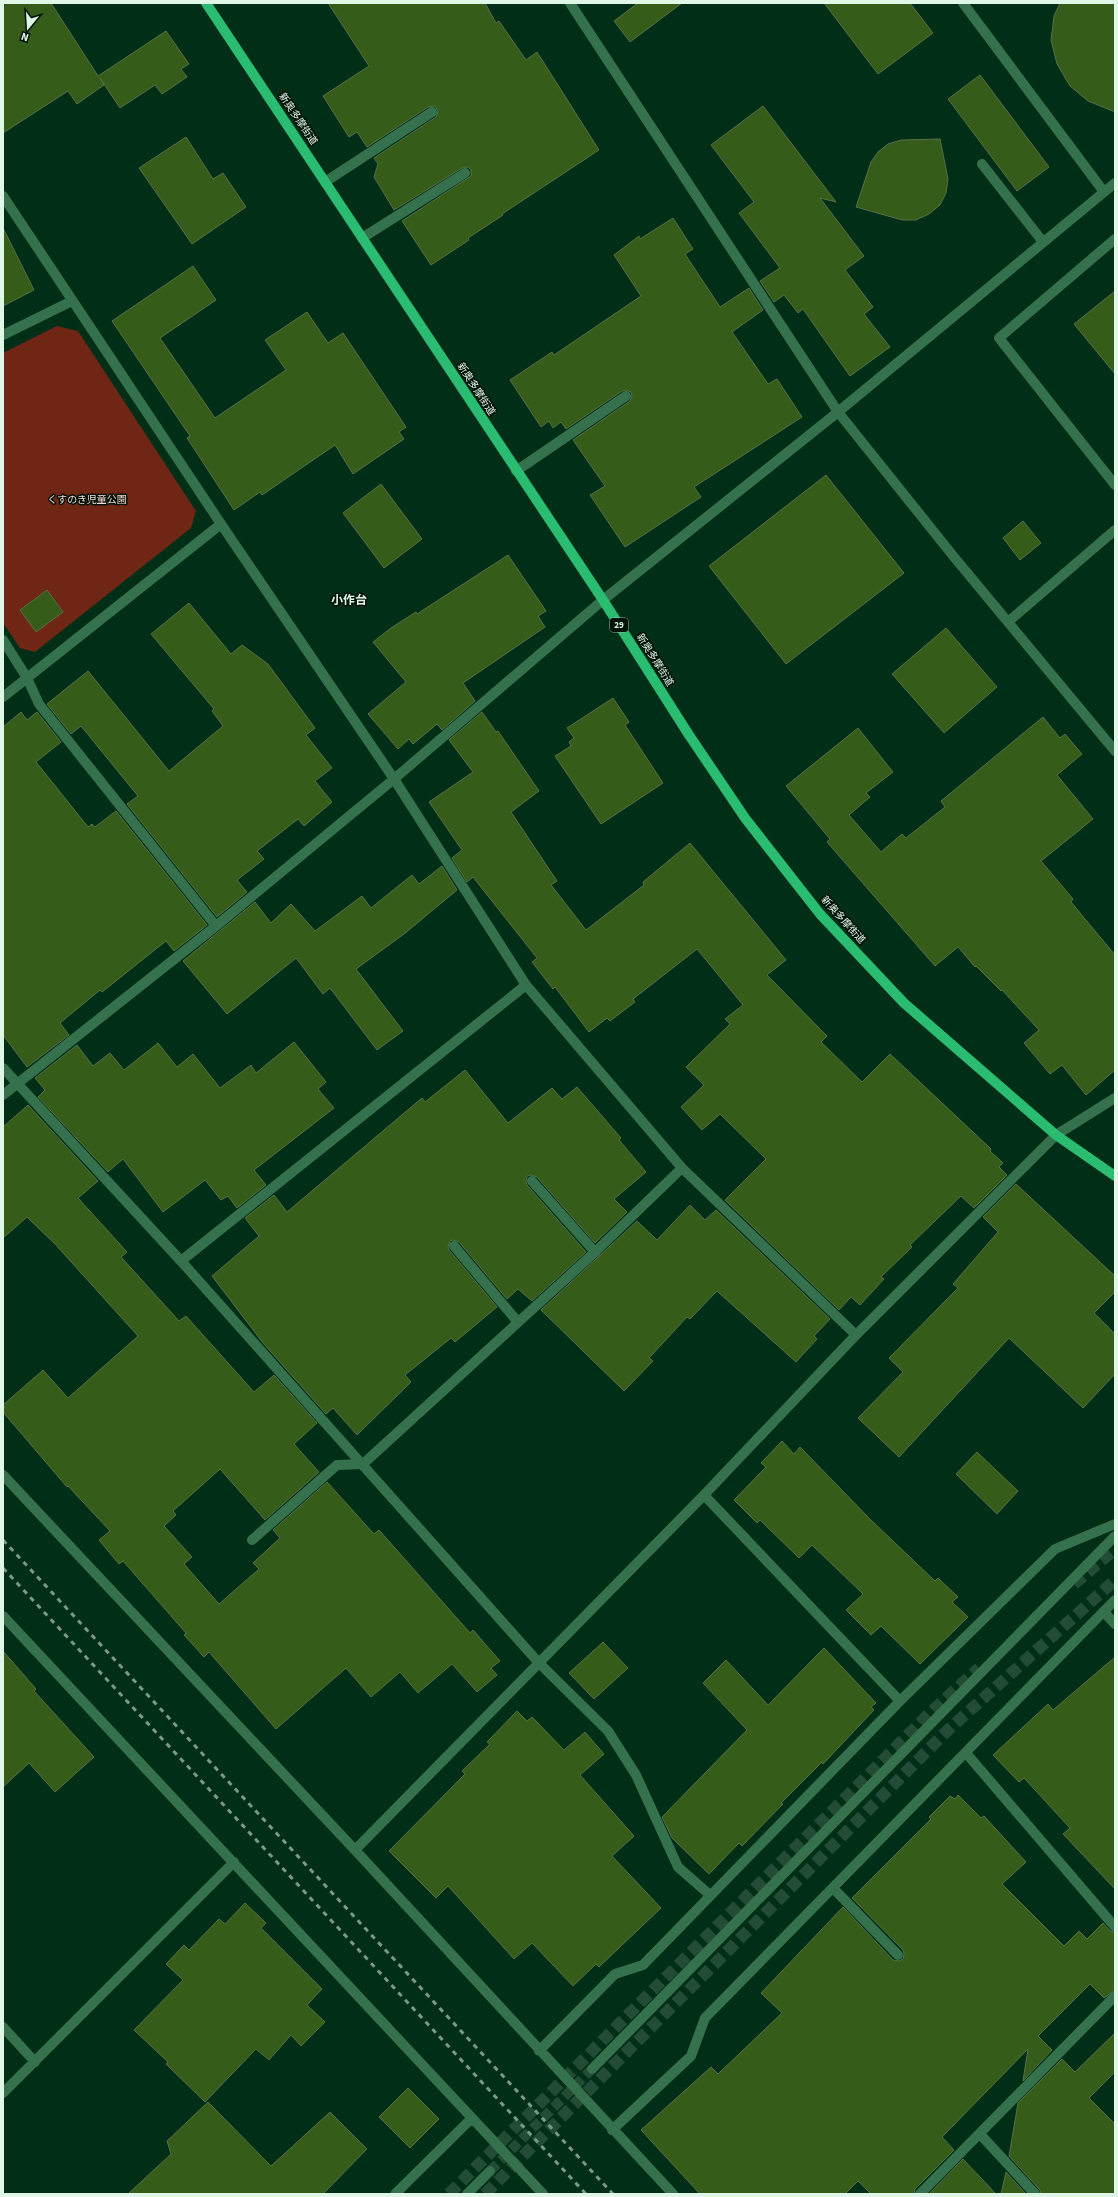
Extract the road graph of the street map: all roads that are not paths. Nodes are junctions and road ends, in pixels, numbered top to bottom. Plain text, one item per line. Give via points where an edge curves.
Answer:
1 (206, 3) edge
2 (570, 3) edge
3 (963, 3) edge
4 (432, 112) dead end
5 (982, 164) dead end
6 (465, 173) dead end
7 (325, 182) junction
8 (1115, 183) edge
9 (1104, 192) junction
10 (3, 196) edge
11 (362, 238) junction
12 (1115, 239) edge
13 (1043, 242) junction
14 (72, 301) junction
15 (3, 335) edge
16 (626, 396) dead end
17 (838, 412) junction
18 (516, 471) junction
19 (1115, 485) edge
20 (221, 524) junction
21 (1115, 530) edge
22 (603, 600) junction
23 (1009, 621) junction
24 (3, 640) edge
25 (27, 678) junction
26 (3, 697) edge
27 (1115, 751) edge
28 (394, 779) junction
29 (216, 926) junction
30 (526, 985) junction
31 (3, 1068) edge
32 (17, 1084) junction
33 (3, 1095) edge
34 (1115, 1098) edge
35 (1056, 1136) junction
36 (682, 1168) junction
37 (1115, 1176) edge
38 (532, 1181) dead end
39 (454, 1246) dead end
40 (595, 1252) junction
41 (181, 1261) junction
42 (517, 1321) junction
43 (856, 1335) junction
44 (363, 1464) junction
45 (3, 1475) edge
46 (704, 1495) junction
47 (1115, 1524) edge
48 (1115, 1536) edge
49 (252, 1540) dead end
50 (1115, 1600) edge
51 (1104, 1612) junction
52 (3, 1616) edge
53 (1115, 1624) edge
54 (539, 1663) junction
55 (900, 1701) junction
56 (966, 1753) junction
57 (355, 1850) junction
58 (234, 1862) junction
59 (833, 1888) junction
60 (710, 1895) junction
61 (1115, 1927) edge
62 (898, 1955) dead end
63 (1115, 1996) edge
64 (3, 2027) edge
65 (539, 2051) junction
66 (35, 2062) junction
67 (592, 2069) tunnel mouth
68 (3, 2093) edge
69 (472, 2118) junction
70 (612, 2130) junction
71 (980, 2134) junction
72 (490, 2171) tunnel mouth
73 (396, 2194) edge
74 (467, 2194) edge
75 (543, 2194) edge
76 (673, 2194) edge
77 (920, 2194) edge
78 (1035, 2194) edge

1 - 7 main road, 新奥多摩街道 / 29
2 - 17 street
3 - 9 street
4 - 7 street
5 - 13 street
6 - 11 street
7 - 11 main road, 新奥多摩街道 / 29
8 - 9 street
9 - 13 street
10 - 14 street
11 - 18 main road, 新奥多摩街道 / 29
12 - 19 street via 999,338
13 - 17 street
14 - 15 street
14 - 20 street
16 - 18 street
17 - 22 street
17 - 23 street via 954,557
18 - 22 main road, 新奥多摩街道 / 29
20 - 25 street
20 - 28 street
21 - 23 street
22 - 28 street
22 - 35 main road, 新奥多摩街道 / 29 via 745,818 820,914 904,1003
23 - 27 street
24 - 25 street
25 - 26 street
25 - 29 street via 39,704
28 - 29 street
28 - 30 street
29 - 32 street
30 - 36 street
30 - 41 street
31 - 32 street
32 - 33 street
32 - 41 street
34 - 35 street
35 - 37 main road, 新奥多摩街道 / 29
35 - 43 street
36 - 40 street
36 - 43 street
38 - 40 street
39 - 42 street
40 - 42 street
41 - 44 street
42 - 44 street
43 - 46 street
44 - 49 street via 337,1465
44 - 54 street
45 - 57 street
46 - 54 street
46 - 55 street
47 - 55 street via 1055,1549
48 - 67 street
50 - 51 street
51 - 53 street
51 - 56 street
52 - 58 street
54 - 57 street
54 - 60 street via 608,1731 636,1775 678,1866
55 - 60 street
56 - 59 street
56 - 61 street
57 - 65 street
58 - 66 street
58 - 69 street
59 - 62 street
59 - 70 street via 705,2018 690,2056
60 - 65 street via 643,1965 615,1974
63 - 71 street
64 - 66 street
65 - 70 street
66 - 68 street
69 - 73 street
69 - 75 street
70 - 76 street
71 - 77 street
71 - 78 street
72 - 74 street

